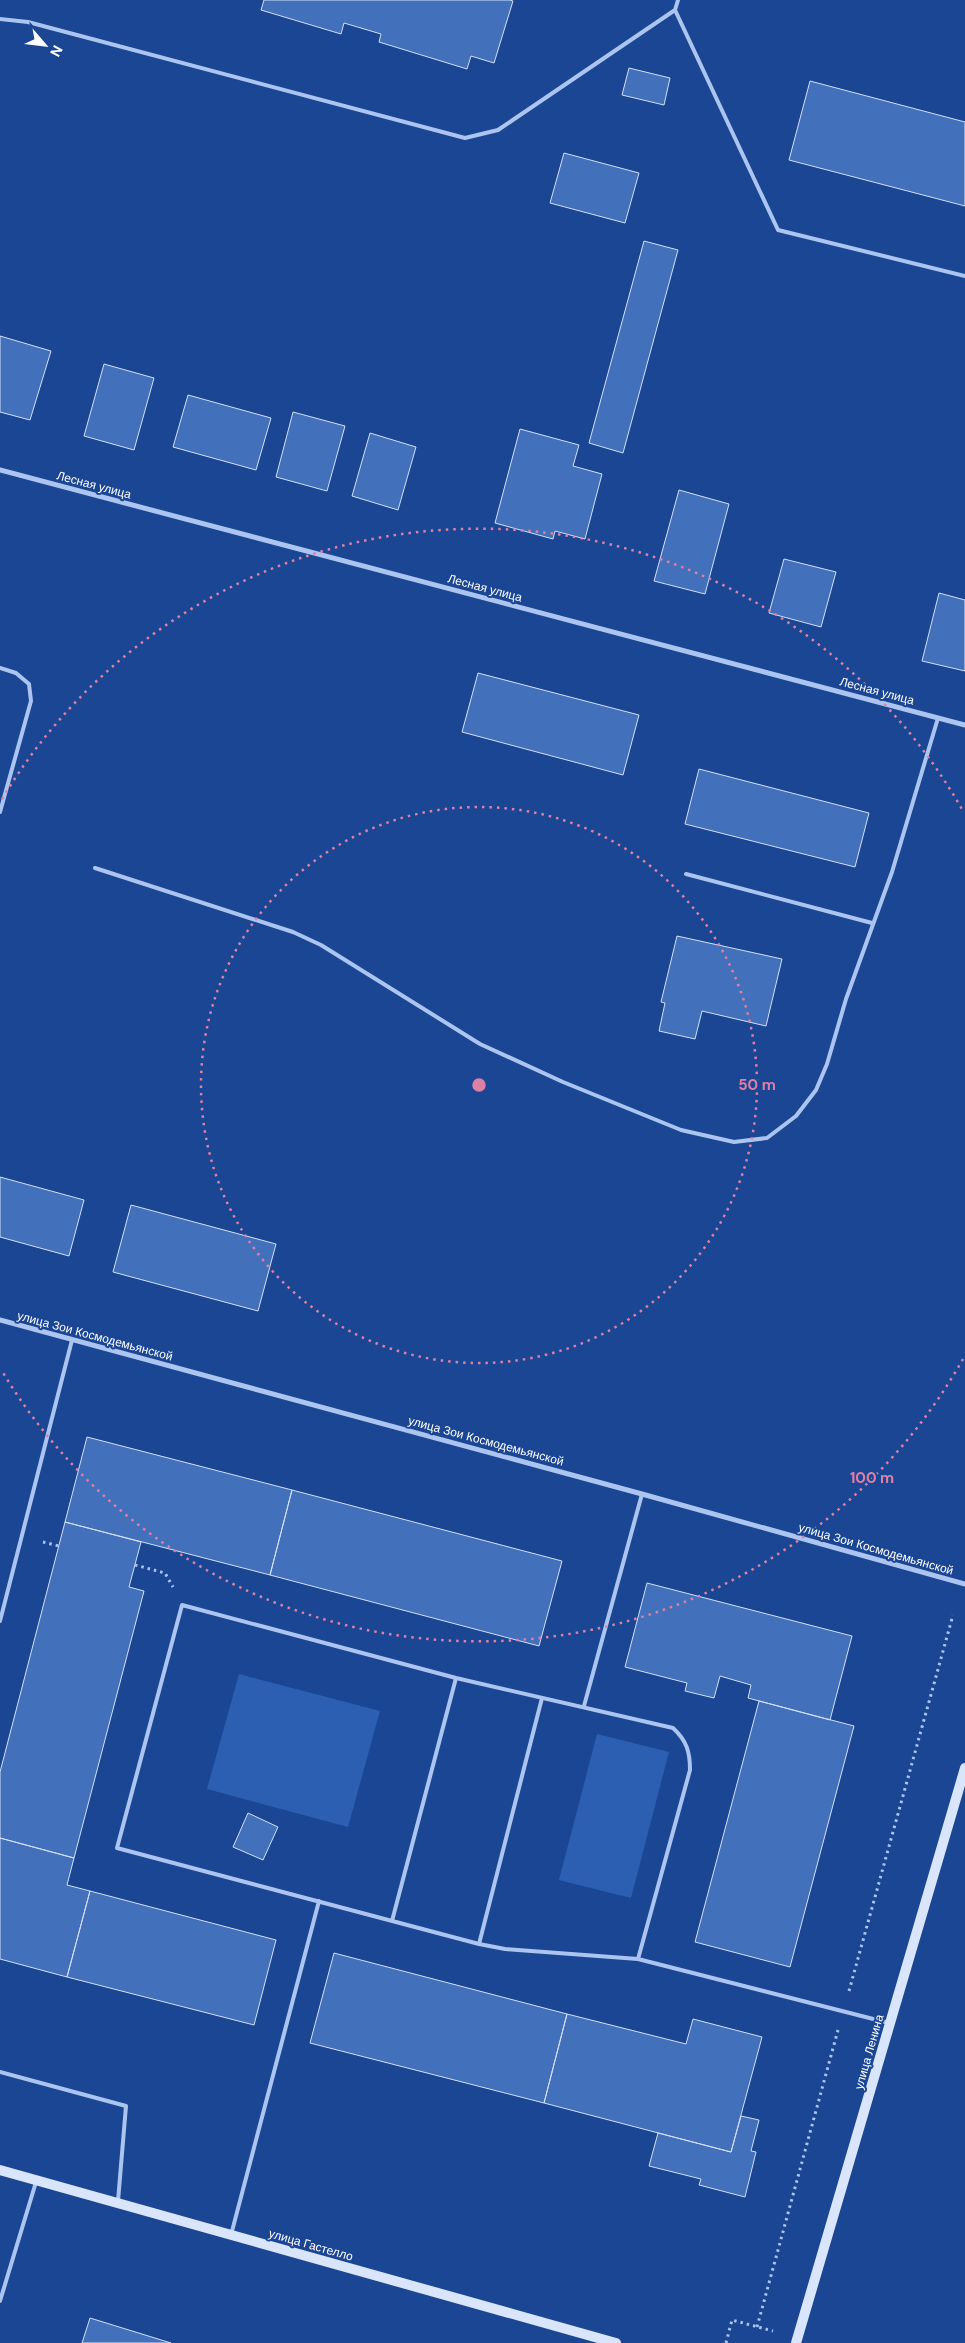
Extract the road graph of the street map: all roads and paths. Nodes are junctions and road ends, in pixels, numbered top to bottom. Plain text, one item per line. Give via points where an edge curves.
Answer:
1 (678, 0) edge
2 (675, 10) junction
3 (0, 19) edge
4 (965, 276) edge
5 (0, 470) edge
6 (0, 668) edge
7 (938, 718) junction
8 (965, 726) edge
9 (0, 812) edge
10 (95, 868) dead end
11 (686, 874) dead end
12 (872, 923) junction
13 (0, 1320) edge
14 (72, 1340) junction
15 (642, 1494) junction
16 (135, 1565) dead end
17 (965, 1584) edge
18 (182, 1605) junction
19 (953, 1615) dead end
20 (0, 1621) edge
21 (456, 1678) junction
22 (542, 1698) junction
23 (584, 1706) junction
24 (965, 1768) edge
25 (320, 1901) junction
26 (392, 1921) junction
27 (479, 1944) junction
28 (638, 1959) junction
29 (843, 2011) junction
30 (891, 2024) junction
31 (0, 2072) edge
32 (0, 2170) edge
33 (37, 2180) junction
34 (118, 2203) junction
35 (231, 2235) junction
36 (0, 2301) edge
37 (732, 2320) dead end
38 (757, 2327) dead end
39 (616, 2343) edge
40 (726, 2343) edge
41 (796, 2343) edge

1 - 2 lane
2 - 3 lane via 498,130 465,138 28,22
2 - 4 lane via 778,230
5 - 7 street, Лесная улица
6 - 9 lane via 16,673 29,684 31,701
7 - 8 street, Лесная улица
7 - 12 lane via 892,872
10 - 12 lane via 293,932 321,945 480,1044 681,1130 734,1142 767,1138 796,1116 816,1090
11 - 12 lane
13 - 14 street, улица Зои Космодемьянской
14 - 15 street, улица Зои Космодемьянской
14 - 20 lane
15 - 17 street, улица Зои Космодемьянской
15 - 23 lane
16 - 18 path via 165,1573
18 - 21 lane
18 - 25 lane via 117,1848
19 - 29 path
21 - 22 lane
21 - 26 lane
22 - 23 lane
22 - 27 lane
23 - 28 lane via 673,1728 683,1738 690,1754 690,1770
24 - 30 main road, улица Ленина
25 - 26 lane
25 - 35 lane
26 - 27 lane
27 - 28 lane via 505,1949
28 - 29 lane
29 - 30 lane
29 - 38 path
30 - 41 main road, улица Ленина
31 - 34 lane via 126,2106
32 - 33 main road, улица Гастелло
33 - 34 main road, улица Гастелло
33 - 36 lane
34 - 35 main road, улица Гастелло
35 - 39 main road, улица Гастелло
37 - 40 path

